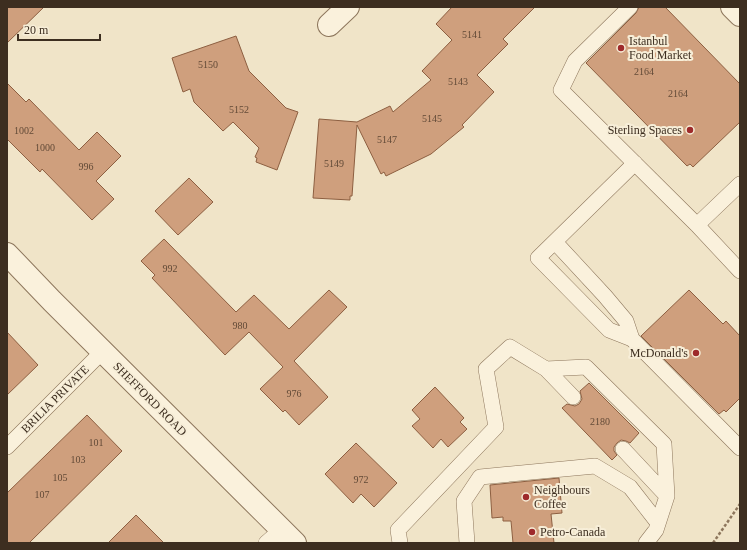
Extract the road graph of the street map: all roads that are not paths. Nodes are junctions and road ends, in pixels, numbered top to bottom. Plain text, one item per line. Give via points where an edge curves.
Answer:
1 (348, 7) edge
2 (630, 7) edge
3 (732, 7) edge
4 (740, 15) edge
5 (329, 26) dead end
6 (635, 163) junction
7 (740, 184) edge
8 (697, 225) junction
9 (555, 242) junction
10 (7, 254) edge
11 (740, 271) edge
12 (632, 338) junction
13 (102, 352) junction
14 (546, 369) junction
15 (573, 397) dead end
16 (739, 443) edge
17 (7, 447) edge
18 (623, 450) dead end
19 (666, 496) junction
20 (658, 523) junction
21 (280, 538) edge
22 (400, 543) edge
23 (467, 543) edge
24 (646, 543) edge

1 - 5 street
2 - 6 lane via 575,61 561,90
3 - 4 street
6 - 8 lane
6 - 9 lane
7 - 8 lane
8 - 11 lane
9 - 12 lane via 626,321
9 - 12 lane via 538,258 609,330
10 - 13 street, SHEFFORD ROAD
12 - 16 lane
13 - 17 lane, BRILIA PRIVATE
13 - 21 street, SHEFFORD ROAD
14 - 15 lane
14 - 19 lane via 586,367 664,444
14 - 22 lane via 510,347 486,369 496,427 398,530
18 - 19 lane
19 - 20 lane
20 - 23 lane via 630,487 595,466 480,477 464,501
20 - 24 lane

